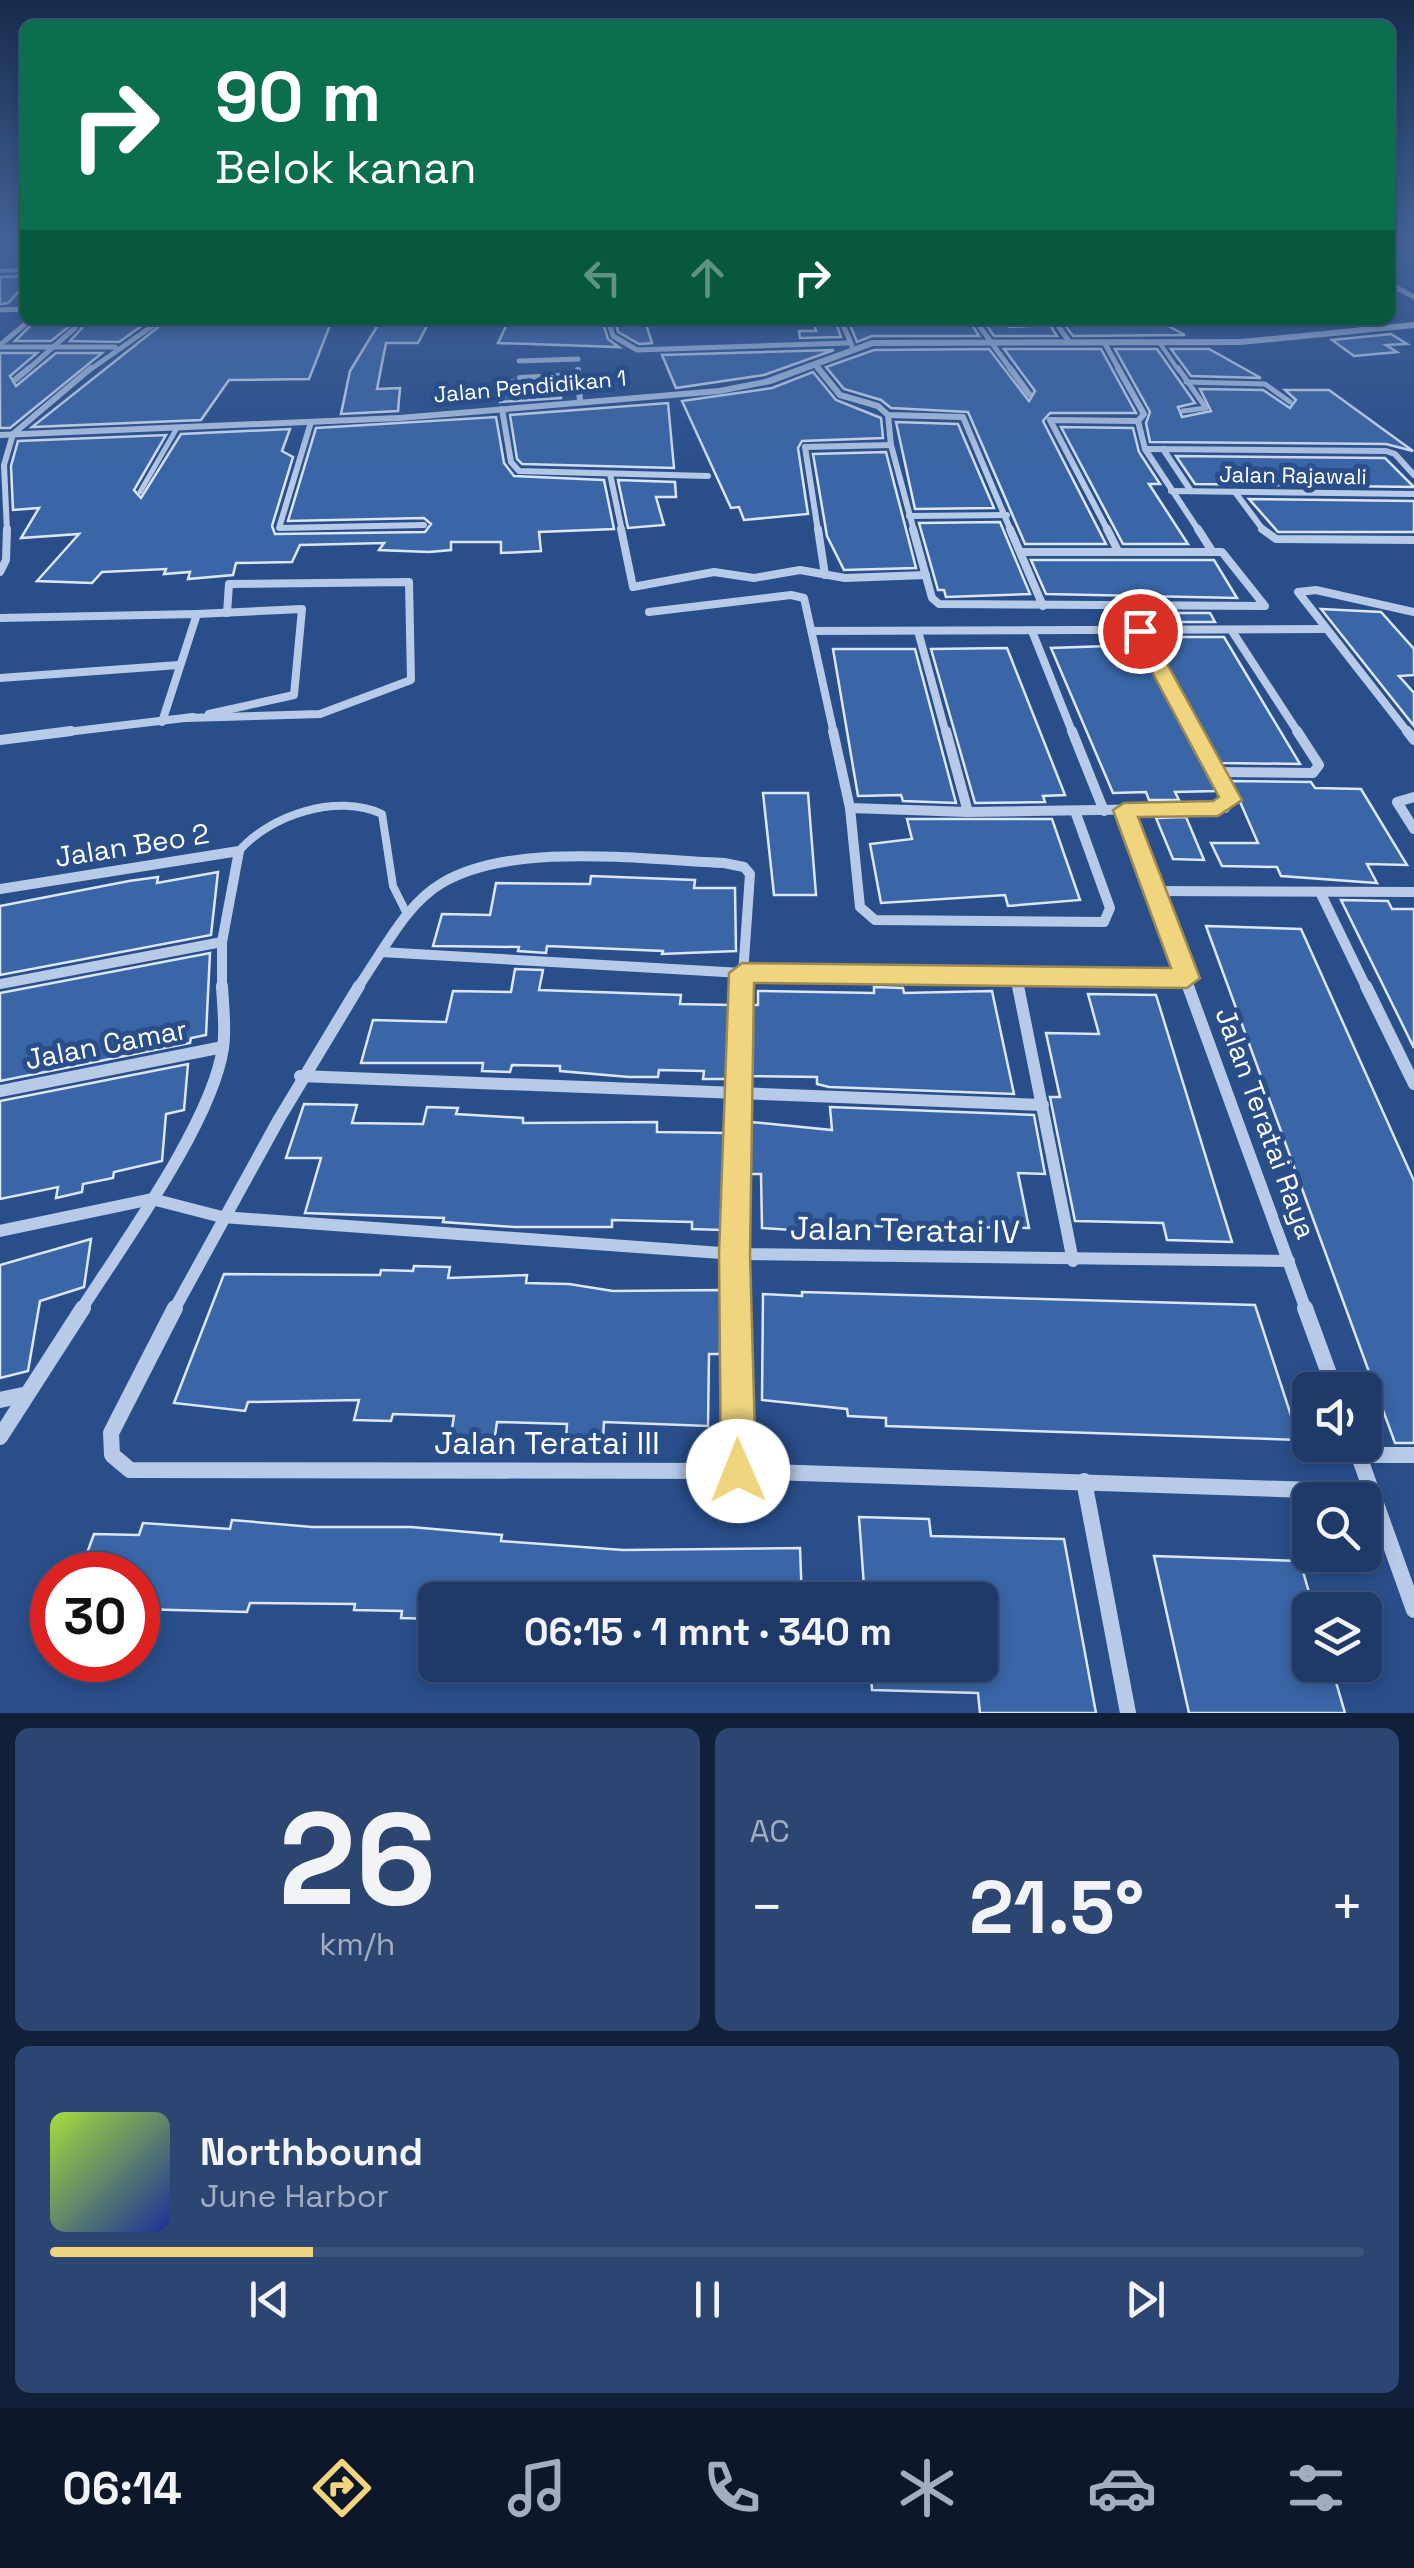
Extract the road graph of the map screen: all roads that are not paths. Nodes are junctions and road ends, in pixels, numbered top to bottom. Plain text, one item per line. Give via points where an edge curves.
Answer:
1 (24, 325) edge
2 (152, 325) edge
3 (610, 325) edge
4 (843, 325) edge
5 (980, 325) edge
6 (1058, 325) edge
7 (76, 326) dead end
8 (1409, 326) edge
9 (1414, 334) edge
10 (990, 340) junction
11 (1068, 340) junction
12 (1104, 342) junction
13 (1159, 342) junction
14 (851, 345) junction
15 (0, 346) edge
16 (53, 346) junction
17 (116, 347) junction
18 (520, 361) dead end
19 (816, 364) junction
20 (579, 376) junction
21 (520, 378) dead end
22 (16, 379) dead end
23 (1186, 382) junction
24 (1029, 394) dead end
25 (580, 402) junction
26 (1290, 402) dead end
27 (502, 408) junction
28 (1183, 411) dead end
29 (888, 416) junction
30 (1138, 421) junction
31 (312, 422) junction
32 (177, 428) junction
33 (13, 434) junction
34 (0, 436) edge
35 (891, 445) junction
36 (1145, 448) junction
37 (1162, 449) junction
38 (610, 474) junction
39 (1414, 475) edge
40 (708, 476) dead end
41 (1171, 491) junction
42 (1191, 491) junction
43 (140, 492) dead end
44 (1235, 492) junction
45 (1414, 494) edge
46 (1007, 515) junction
47 (909, 516) junction
48 (424, 525) dead end
49 (3, 534) edge
50 (1414, 540) edge
51 (1118, 551) junction
52 (1212, 551) junction
53 (1022, 552) junction
54 (0, 572) edge
55 (825, 575) junction
56 (926, 575) junction
57 (1044, 606) junction
58 (226, 612) junction
59 (649, 612) dead end
60 (1413, 613) edge
61 (197, 614) junction
62 (0, 618) edge
63 (1323, 629) junction
64 (812, 631) junction
65 (918, 631) junction
66 (1032, 631) junction
67 (1140, 631) junction
68 (1232, 631) junction
69 (179, 665) junction
70 (0, 678) edge
71 (186, 718) junction
72 (162, 722) junction
73 (0, 740) edge
74 (1414, 740) edge
75 (1218, 772) junction
76 (1414, 797) edge
77 (850, 808) junction
78 (1104, 810) junction
79 (1124, 810) junction
80 (1075, 811) junction
81 (968, 812) junction
82 (1414, 828) edge
83 (240, 851) junction
84 (0, 889) edge
85 (1155, 891) junction
86 (1414, 892) edge
87 (1320, 894) junction
88 (406, 912) junction
89 (222, 942) junction
90 (381, 952) junction
91 (742, 973) junction
92 (1016, 976) junction
93 (1187, 978) junction
94 (0, 984) edge
95 (222, 1047) junction
96 (300, 1076) junction
97 (1414, 1084) edge
98 (0, 1090) edge
99 (739, 1093) junction
100 (1042, 1106) junction
101 (152, 1199) junction
102 (222, 1216) junction
103 (0, 1231) edge
104 (734, 1254) junction
105 (1073, 1260) junction
106 (1289, 1261) junction
107 (1329, 1372) edge
108 (23, 1394) junction
109 (0, 1400) edge
110 (0, 1437) edge
111 (1382, 1452) edge
112 (1414, 1455) edge
113 (738, 1471) junction
114 (1084, 1481) junction
115 (1292, 1489) edge
116 (1382, 1520) edge
117 (1414, 1610) edge
118 (1128, 1713) edge

1 - 15 street
2 - 17 street
3 - 14 street via 613,336 637,350
4 - 14 street
5 - 10 street
6 - 11 street
7 - 16 street
8 - 9 street
8 - 13 street, Jalan Pendidikan 1 via 1324,338
10 - 11 street, Jalan Pendidikan 1
10 - 14 street, Jalan Pendidikan 1
10 - 24 street
11 - 12 street, Jalan Pendidikan 1
12 - 13 street, Jalan Pendidikan 1
12 - 30 street via 1144,414
13 - 23 lane
14 - 19 street, Jalan Pendidikan 1
15 - 16 street
16 - 17 street
16 - 22 street
17 - 33 street
18 - 20 street via 578,357
19 - 25 street, Jalan Pendidikan 1 via 749,387
19 - 29 street via 840,396 878,406
20 - 21 street
20 - 25 street
23 - 26 lane via 1265,384
23 - 28 lane via 1206,408
25 - 27 street, Jalan Pendidikan 1
27 - 31 street, Jalan Pendidikan 1
27 - 38 street via 511,462 519,471
29 - 35 street
29 - 46 street via 963,417
30 - 36 street
30 - 51 street via 1050,420
31 - 32 street, Jalan Pendidikan 1
31 - 48 street via 279,528
32 - 33 street, Jalan Pendidikan 1
32 - 43 lane
33 - 34 street, Jalan Pendidikan 1
33 - 49 street via 4,465
35 - 47 street
35 - 55 street via 805,447
36 - 37 street
36 - 41 street
37 - 39 street via 1386,451
37 - 42 street
38 - 40 street
38 - 55 street via 633,588 714,572
41 - 42 street, Jalan Rajawali
41 - 52 street
42 - 44 street, Jalan Rajawali
44 - 45 street, Jalan Rajawali
44 - 50 street via 1276,538
46 - 47 street
46 - 53 street
47 - 56 street
49 - 54 street via 6,560
51 - 52 street
51 - 53 street
52 - 57 street via 1228,555 1265,606
53 - 57 street
55 - 56 street
56 - 57 street via 939,604
58 - 61 street
58 - 71 street via 302,609 297,690 282,700
58 - 71 street via 229,584 409,582 411,680 320,714
59 - 64 street via 798,595 807,602
60 - 63 street via 1303,589 1297,597
61 - 62 street
61 - 69 street
63 - 68 street
63 - 74 street
64 - 65 street
64 - 77 street
65 - 66 street
65 - 81 street
66 - 67 street
66 - 78 street
67 - 68 street
67 - 75 street
68 - 75 street via 1318,765 1313,772
69 - 70 street
69 - 72 street
71 - 72 street
72 - 73 street
75 - 79 street via 1231,800 1225,808
76 - 82 street via 1397,802
77 - 80 street via 860,906 867,916 886,923 1104,922 1110,908
77 - 81 street
78 - 79 street
78 - 80 street
79 - 85 street, Jalan Teratai Raya
80 - 81 street
83 - 84 street, Jalan Beo 2
83 - 88 lane via 277,820 375,808 382,814 393,886
83 - 89 street, Jalan Beo 2
85 - 87 street
85 - 93 street, Jalan Teratai Raya
86 - 87 street
87 - 97 street
88 - 90 street, Jalan Teratai III
88 - 91 street, Jalan Teratai III via 444,881 515,861 734,864 750,874 752,886
89 - 94 street
89 - 95 street, Jalan Beo 2
90 - 91 street
90 - 96 street, Jalan Teratai III
91 - 92 street
91 - 99 street, Jalan Teratai III
92 - 93 street
92 - 100 street
93 - 106 street, Jalan Teratai Raya
95 - 98 street, Jalan Camar
95 - 101 street, Jalan Beo 2 via 211,1092
96 - 99 street
96 - 102 street, Jalan Teratai III
99 - 100 street
99 - 104 street, Jalan Teratai III
100 - 105 street
101 - 102 street, Jalan Teratai IV
101 - 103 street
101 - 108 street, Jalan Beo 2
102 - 104 street, Jalan Teratai IV
102 - 113 street, Jalan Teratai III via 111,1433 112,1454 130,1470
104 - 105 street, Jalan Teratai IV
104 - 113 street, Jalan Teratai III
105 - 106 street, Jalan Teratai IV
106 - 107 street, Jalan Teratai Raya
108 - 109 street
108 - 110 street, Jalan Beo 2
111 - 112 street
113 - 114 street, Jalan Teratai III
114 - 115 street, Jalan Teratai III
114 - 118 street
116 - 117 street

